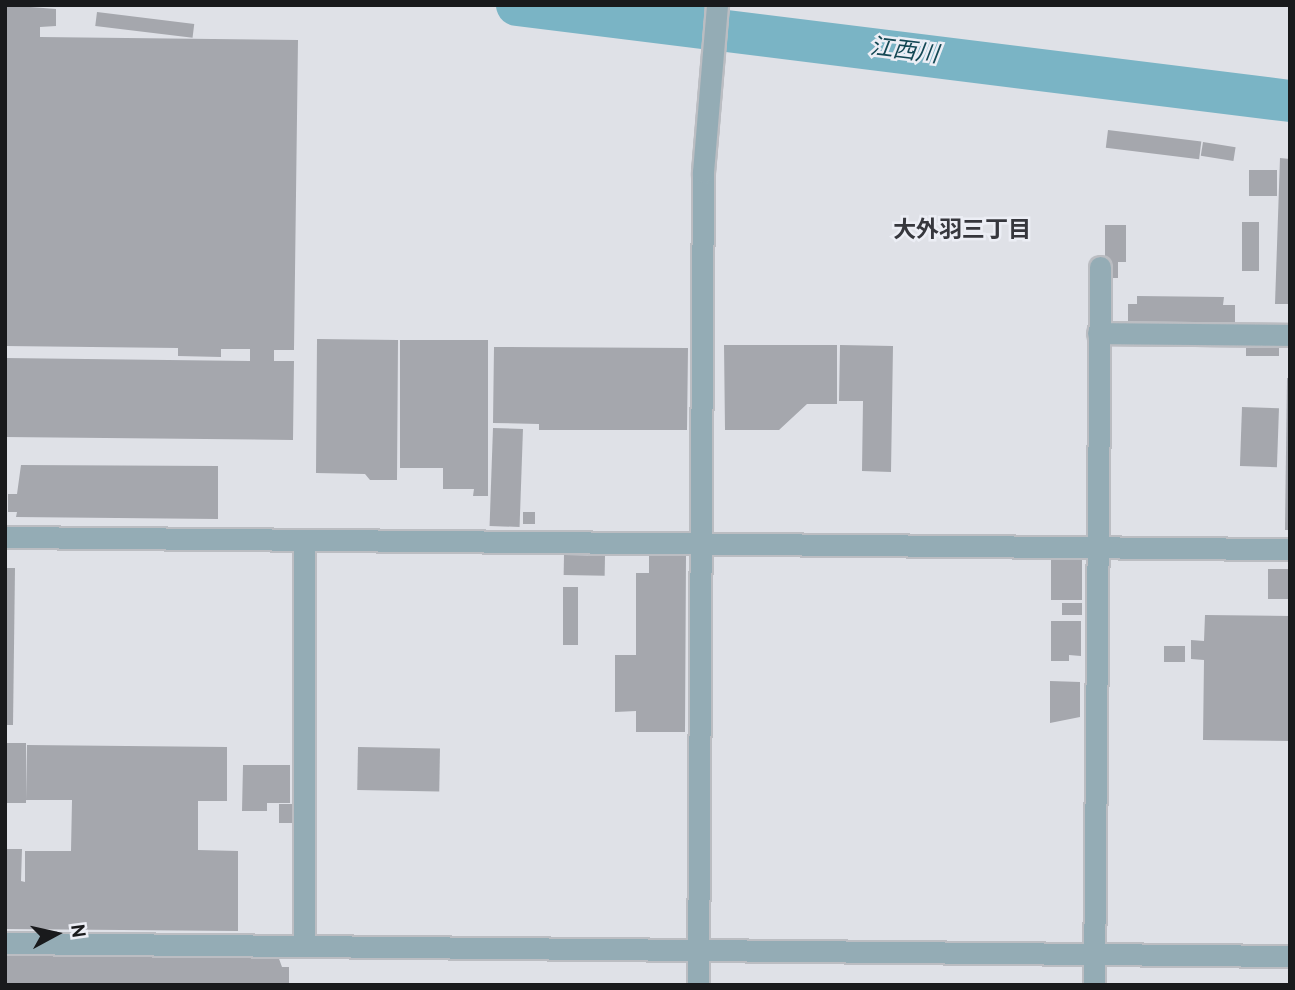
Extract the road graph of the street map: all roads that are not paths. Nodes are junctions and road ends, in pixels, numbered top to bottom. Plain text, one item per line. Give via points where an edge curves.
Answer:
1 (717, 5) edge
2 (1100, 267) dead end
3 (1098, 333) junction
4 (1290, 335) edge
5 (5, 537) edge
6 (304, 540) junction
7 (701, 543) junction
8 (1095, 547) junction
9 (1290, 549) edge
10 (5, 943) edge
11 (304, 943) junction
12 (698, 947) junction
13 (1095, 956) junction
14 (1290, 956) edge
15 (698, 985) edge
16 (1094, 985) edge

1 - 7 street via 703,172
2 - 3 street
3 - 4 street
3 - 8 street
5 - 6 street
6 - 7 street
6 - 11 street
7 - 8 street
7 - 12 street
8 - 9 street
8 - 13 street
10 - 11 street
11 - 12 street
12 - 13 street
12 - 15 street
13 - 14 street
13 - 16 street

